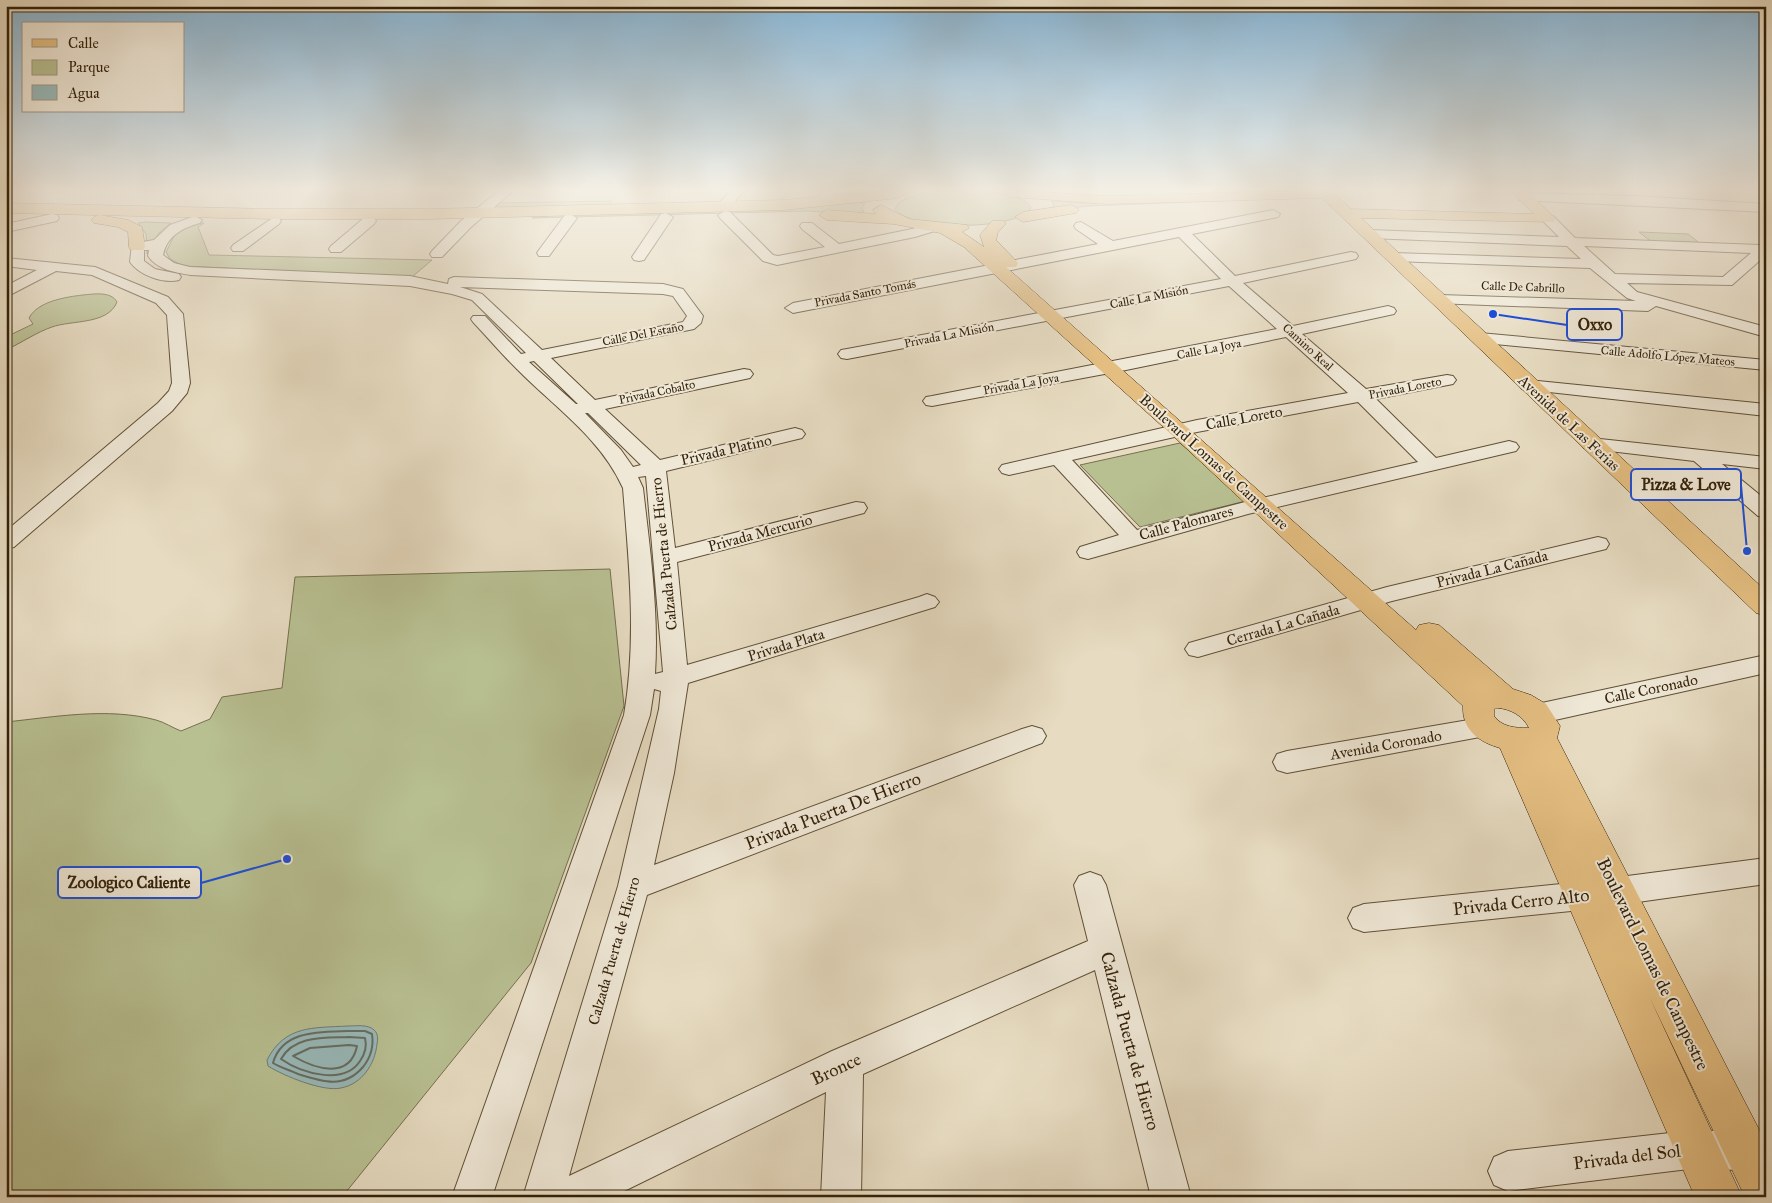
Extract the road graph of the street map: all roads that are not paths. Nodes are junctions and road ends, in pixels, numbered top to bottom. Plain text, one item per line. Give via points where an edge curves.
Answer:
1 (137, 246) edge
2 (158, 246) edge
3 (241, 246) edge
4 (339, 246) edge
5 (445, 246) edge
6 (550, 246) edge
7 (646, 246) edge
8 (758, 246) edge
9 (832, 246) edge
10 (855, 246) edge
11 (973, 246) edge
12 (990, 246) edge
13 (1098, 246) edge
14 (1196, 246) edge
15 (1382, 246) edge
16 (1576, 246) edge
17 (1669, 246) edge
18 (238, 248) dead end
19 (1712, 248) junction
20 (1765, 248) edge
21 (336, 249) dead end
22 (837, 250) junction
23 (437, 254) dead end
24 (544, 254) dead end
25 (1352, 256) dead end
26 (639, 257) dead end
27 (1393, 257) junction
28 (6, 262) edge
29 (1594, 264) junction
30 (55, 266) junction
31 (1003, 266) junction
32 (1741, 271) junction
33 (1611, 278) junction
34 (324, 281) junction
35 (410, 281) junction
36 (1232, 281) junction
37 (517, 283) junction
38 (1586, 289) dead end
39 (1625, 290) junction
40 (6, 292) edge
41 (1440, 292) junction
42 (470, 300) junction
43 (1672, 306) junction
44 (794, 308) dead end
45 (1388, 311) dead end
46 (1058, 314) junction
47 (1766, 332) edge
48 (1291, 333) junction
49 (1480, 338) junction
50 (847, 354) dead end
51 (526, 357) junction
52 (1766, 365) edge
53 (1118, 367) junction
54 (744, 374) dead end
55 (1447, 380) dead end
56 (1528, 385) junction
57 (1363, 396) junction
58 (932, 401) dead end
59 (581, 409) junction
60 (1766, 410) edge
61 (1188, 428) junction
62 (795, 434) dead end
63 (1591, 444) junction
64 (1509, 447) dead end
65 (1700, 456) junction
66 (1058, 457) junction
67 (1766, 463) edge
68 (1432, 466) junction
69 (655, 467) junction
70 (1009, 468) dead end
71 (629, 474) junction
72 (1270, 501) junction
73 (856, 508) dead end
74 (1766, 511) edge
75 (1132, 537) junction
76 (6, 542) edge
77 (1598, 544) dead end
78 (1088, 552) dead end
79 (665, 558) junction
80 (1377, 597) junction
81 (927, 602) dead end
82 (1766, 606) edge
83 (1198, 649) dead end
84 (1766, 664) edge
85 (676, 679) junction
86 (644, 686) junction
87 (1509, 720) junction
88 (1032, 736) dead end
89 (1287, 762) dead end
90 (1766, 871) edge
91 (1090, 885) dead end
92 (634, 886) junction
93 (1599, 894) junction
94 (1364, 918) dead end
95 (1106, 949) junction
96 (846, 1064) junction
97 (1697, 1149) junction
98 (1756, 1152) edge
99 (1508, 1171) dead end
100 (1766, 1191) edge
101 (472, 1197) edge
102 (543, 1197) edge
103 (569, 1197) edge
104 (841, 1197) edge
105 (1171, 1197) edge
106 (1719, 1197) edge

1 - 34 street, Calzada Puerta de Hierro via 137,262 141,267 162,275 234,281
2 - 34 street, Calzada Puerta de Hierro via 155,256 160,262 181,270
3 - 18 street
4 - 21 street
5 - 23 street
6 - 24 street
7 - 26 street
8 - 22 street via 772,260
9 - 22 street
10 - 22 street
11 - 31 main road, Boulevard Lomas de Campestre
12 - 31 main road, Boulevard Lomas de Campestre
13 - 31 street, Privada Santo Tomás
14 - 36 street, Camino Real
15 - 27 main road
16 - 29 street
17 - 19 street
19 - 20 street
19 - 32 street
20 - 32 street
25 - 36 street
27 - 29 street
27 - 41 main road via 1420,283
28 - 30 street
29 - 33 street
30 - 40 street
30 - 76 street via 100,272 145,291 170,306 175,314 182,383 178,394 165,407
31 - 44 street, Privada Santo Tomás
31 - 46 main road, Boulevard Lomas de Campestre
32 - 33 street via 1727,282
33 - 39 street
34 - 35 street, Calzada Puerta de Hierro
34 - 42 street, Calzada Puerta de Hierro via 402,287
35 - 37 street, Calle Del Estaño
35 - 42 street, Calzada Puerta de Hierro via 454,290
36 - 46 street, Calle La Misión
36 - 48 street, Camino Real
37 - 42 street, Calle Del Estaño
37 - 51 street, Calle Del Estaño via 672,290 678,292 695,316 688,326
38 - 39 street, Calle De Cabrillo
39 - 43 street via 1640,298
41 - 43 street
41 - 49 main road, Avenida de Las Ferias
42 - 51 street, Calzada Puerta de Hierro
43 - 47 street
45 - 48 street
46 - 50 street, Privada La Misión
46 - 53 main road, Boulevard Lomas de Campestre
48 - 53 street, Calle La Joya
48 - 57 street, Camino Real
49 - 52 street, Calle Adolfo López Mateos
49 - 56 main road, Avenida de Las Ferias
51 - 59 street, Calzada Puerta de Hierro
53 - 58 street, Privada La Joya
53 - 61 main road, Boulevard Lomas de Campestre
54 - 59 street, Privada Cobalto
55 - 57 street, Privada Loreto
56 - 60 street
56 - 63 main road, Avenida de Las Ferias
57 - 61 street, Calle Loreto
57 - 68 street, Camino Real
59 - 69 street, Calzada Puerta de Hierro
59 - 71 street, Calzada Puerta de Hierro
61 - 66 street, Calle Loreto
61 - 72 main road, Boulevard Lomas de Campestre
62 - 69 street, Privada Platino
63 - 65 street
63 - 82 main road, Avenida de Las Ferias
64 - 68 street, Calle Palomares
65 - 67 street
65 - 74 street
66 - 70 street, Calle Loreto
66 - 75 street
68 - 72 street, Calle Palomares
69 - 71 street, Privada Platino
69 - 79 street, Calzada Puerta de Hierro
71 - 86 street, Calzada Puerta de Hierro via 641,586
72 - 75 street, Calle Palomares
72 - 80 main road, Boulevard Lomas de Campestre
73 - 79 street, Privada Mercurio
75 - 78 street, Calle Palomares
77 - 80 street, Privada La Cañada
79 - 85 street, Calzada Puerta de Hierro
80 - 83 street, Cerrada La Cañada
80 - 87 main road, Boulevard Lomas de Campestre
81 - 85 street, Privada Plata
84 - 87 street, Calle Coronado
85 - 86 street, Privada Plata
85 - 92 street, Calzada Puerta de Hierro via 660,773
86 - 101 street, Calzada Puerta de Hierro via 638,714
87 - 89 street, Avenida Coronado
87 - 93 main road, Boulevard Lomas de Campestre
88 - 92 street, Privada Puerta De Hierro
90 - 93 street, Privada Cerro Alto
91 - 95 street, Calzada Puerta de Hierro
92 - 102 street, Calzada Puerta de Hierro
93 - 94 street, Privada Cerro Alto
93 - 97 main road, Boulevard Lomas de Campestre
93 - 98 main road, Boulevard Lomas de Campestre
95 - 96 street, Bronce
95 - 105 street, Calzada Puerta de Hierro
96 - 103 street, Bronce
96 - 104 street
97 - 98 street, Privada del Sol
97 - 99 street, Privada del Sol
97 - 106 main road, Boulevard Lomas de Campestre
98 - 100 main road, Boulevard Lomas de Campestre

